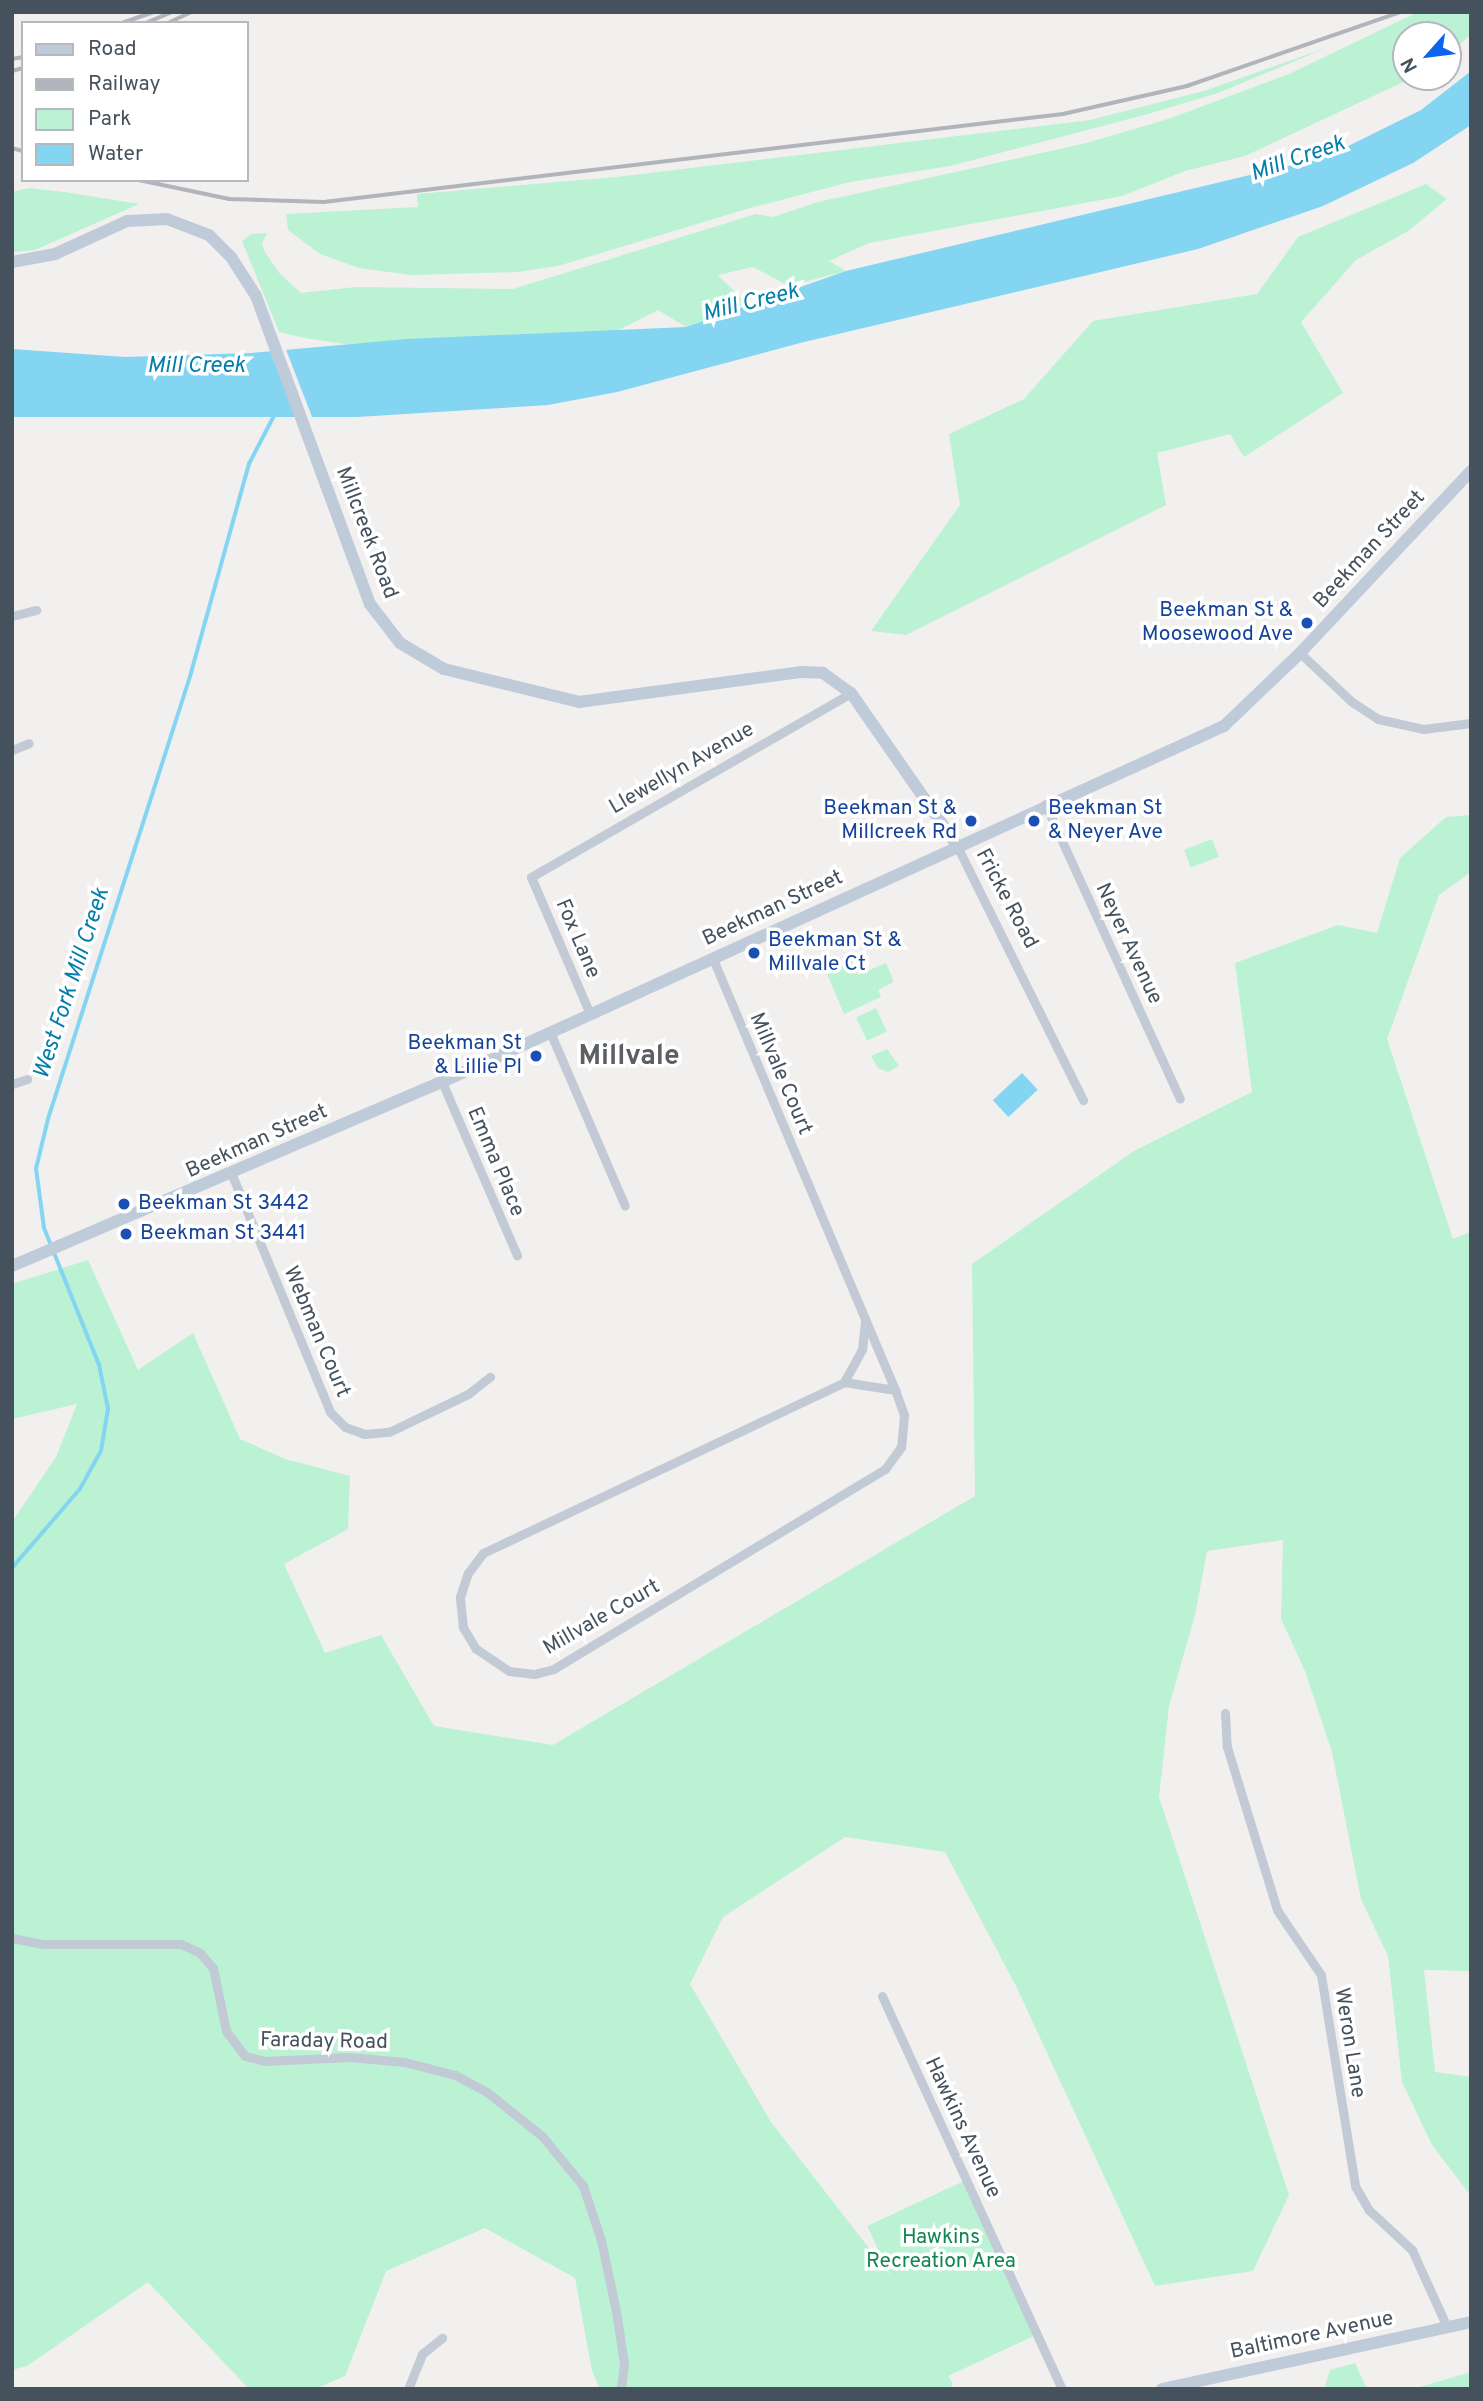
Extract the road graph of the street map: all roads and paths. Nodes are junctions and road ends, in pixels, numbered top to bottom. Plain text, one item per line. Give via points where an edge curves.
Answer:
1 (12, 262) edge
2 (1471, 471) edge
3 (36, 610) dead end
4 (12, 616) edge
5 (1300, 653) junction
6 (852, 693) junction
7 (1471, 723) edge
8 (29, 743) dead end
9 (12, 750) edge
10 (1045, 804) junction
11 (956, 844) junction
12 (531, 877) joint
13 (713, 959) junction
14 (590, 1014) junction
15 (550, 1032) junction
16 (27, 1079) dead end
17 (442, 1082) junction
18 (12, 1084) edge
19 (1180, 1099) dead end
20 (1083, 1100) dead end
21 (232, 1175) junction
22 (625, 1206) dead end
23 (517, 1255) dead end
24 (12, 1266) edge
25 (865, 1319) junction
26 (490, 1377) dead end
27 (844, 1382) junction
28 (895, 1390) junction
29 (1225, 1713) dead end
30 (12, 1938) edge
31 (882, 1996) dead end
32 (1471, 2322) edge
33 (1447, 2327) junction
34 (442, 2338) dead end
35 (1182, 2386) edge
36 (408, 2389) edge
37 (621, 2389) edge
38 (1062, 2389) edge
39 (1162, 2389) edge

1 - 6 main road, Millcreek Road via 55,254 127,220 167,219 196,227 220,244 256,296 370,604 400,643 437,666 579,702 800,672 823,673
2 - 5 main road, Beekman Street
3 - 4 street
5 - 7 street via 1352,702 1378,719 1423,729
5 - 10 main road, Beekman Street via 1224,726
6 - 11 main road, Fricke Road
6 - 12 street, Llewellyn Avenue
8 - 9 street
10 - 11 main road, Beekman Street
10 - 19 street, Neyer Avenue
11 - 13 main road, Beekman Street
11 - 20 street, Fricke Road
12 - 14 street, Fox Lane
13 - 14 main road, Beekman Street
13 - 25 street, Millvale Court
14 - 15 main road, Beekman Street
15 - 17 main road, Beekman Street
15 - 22 street
16 - 18 street
17 - 21 main road, Beekman Street
17 - 23 street, Emma Place
21 - 24 main road, Beekman Street
21 - 26 street, Webman Court via 330,1412 345,1427 364,1434 384,1433 468,1394
25 - 27 street via 859,1359
25 - 28 street, Millvale Court
27 - 28 street
27 - 28 street, Millvale Court via 483,1553 468,1573 460,1597 463,1627 476,1649 509,1671 534,1674 554,1669 885,1469 901,1447 904,1415
29 - 33 street, Weron Lane via 1227,1746 1277,1910 1321,1975 1355,2186 1369,2210 1412,2250
30 - 37 street, Faraday Road via 43,1944 181,1944 200,1952 213,1968 226,2031 245,2056 265,2061 349,2057 405,2062 455,2075 487,2092 542,2136 583,2186 601,2240 616,2311 624,2363
31 - 38 street, Hawkins Avenue
32 - 33 main road, Baltimore Avenue
33 - 35 main road, Baltimore Avenue
34 - 36 street via 422,2354
35 - 39 main road, Baltimore Avenue

